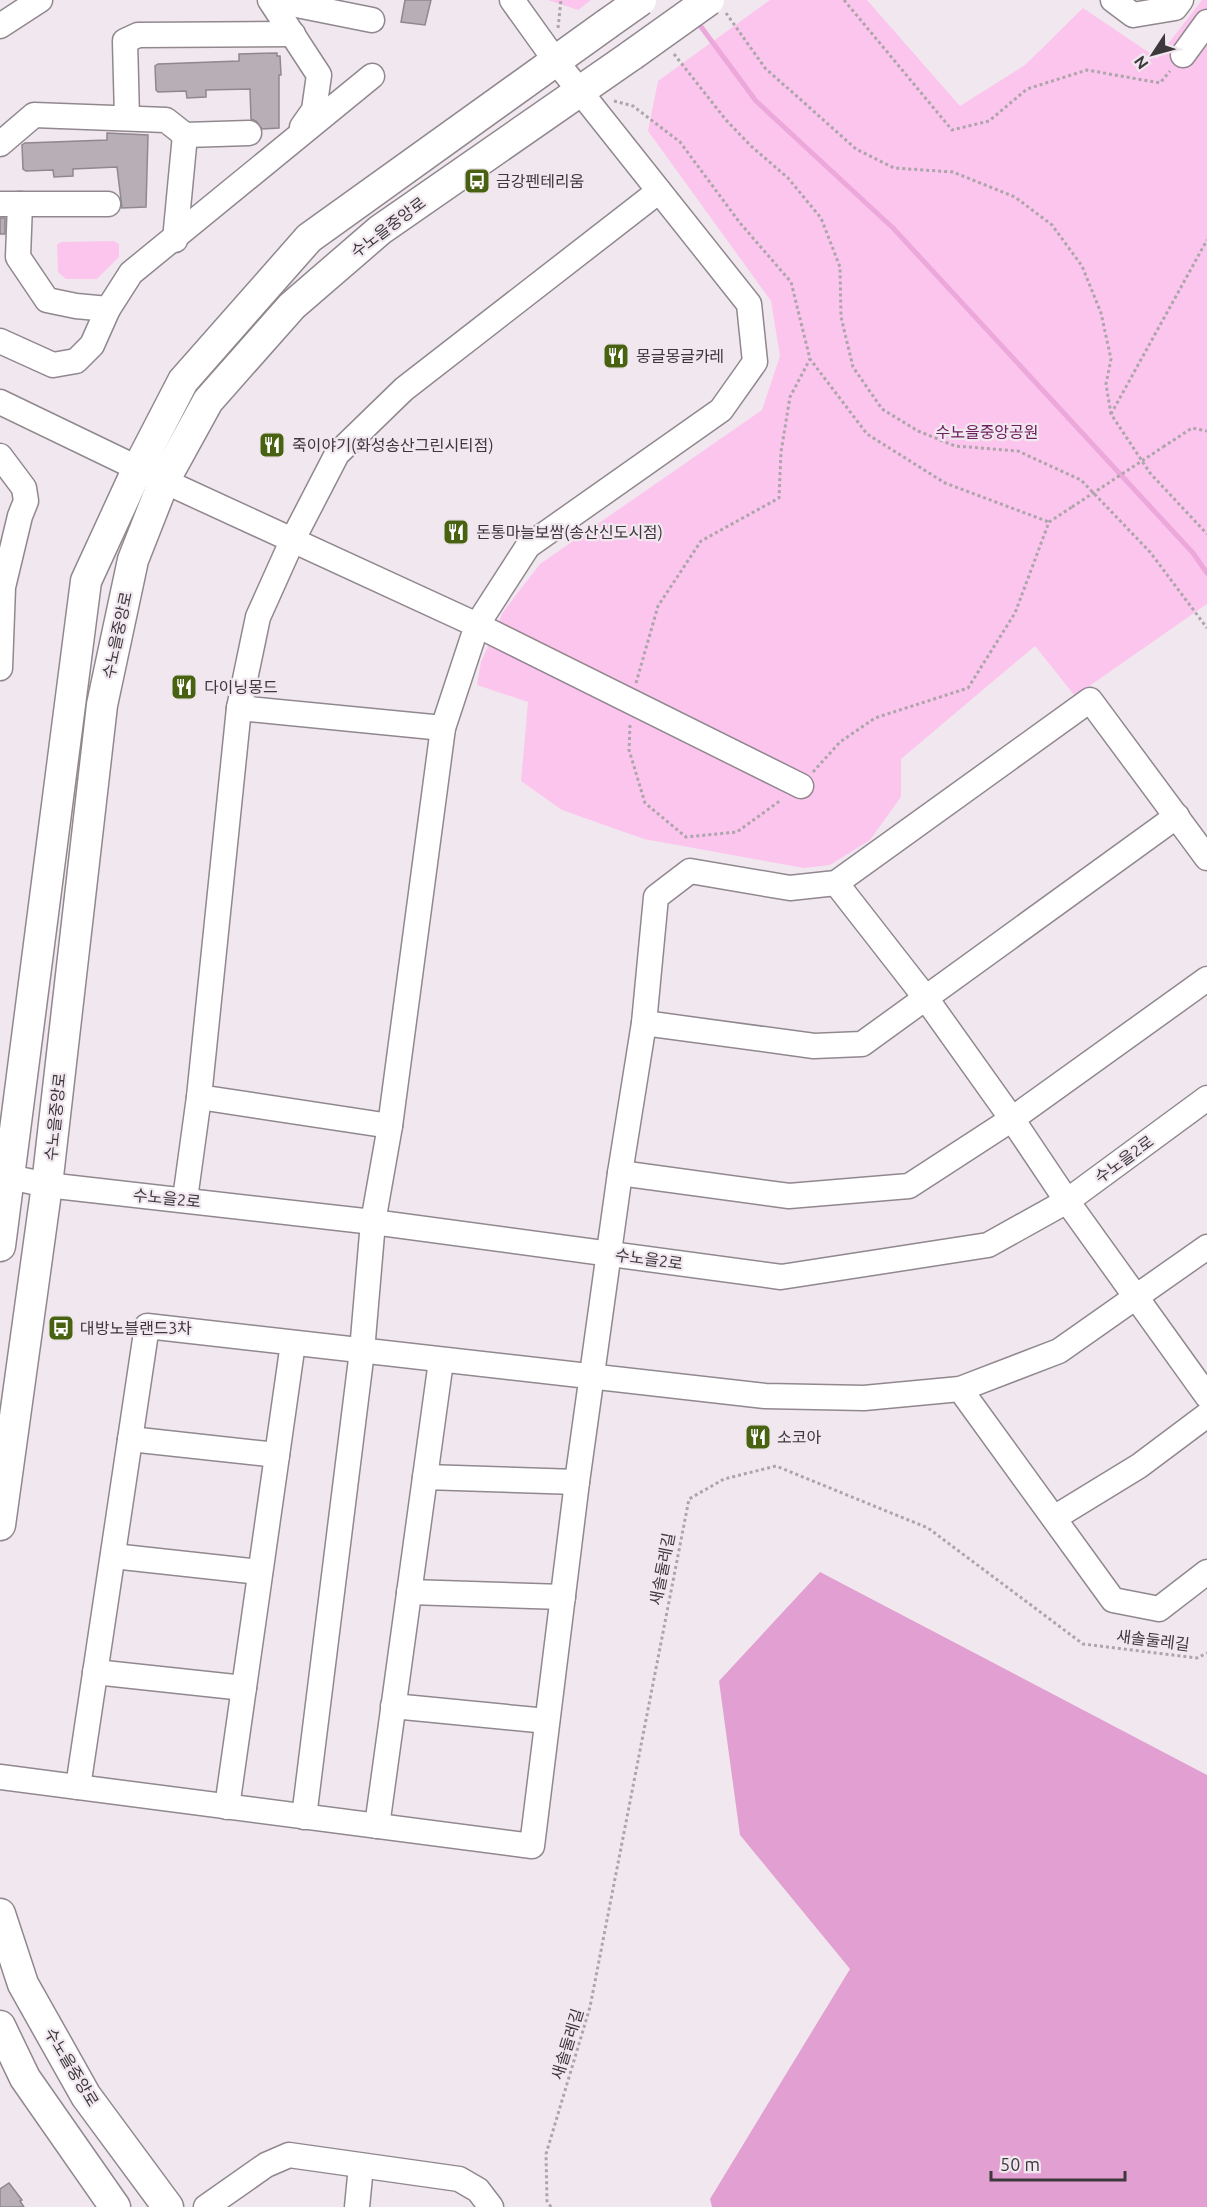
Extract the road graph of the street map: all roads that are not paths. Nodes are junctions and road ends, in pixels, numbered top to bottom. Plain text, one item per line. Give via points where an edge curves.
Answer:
1 (40, 0) edge
2 (271, 0) edge
3 (512, 0) edge
4 (641, 0) edge
5 (1113, 0) edge
6 (1181, 0) edge
7 (717, 5) edge
8 (372, 20) dead end
9 (1207, 22) edge
10 (0, 26) edge
11 (293, 34) junction
12 (1183, 55) road end
13 (555, 60) junction
14 (372, 76) dead end
15 (580, 92) junction
16 (127, 118) junction
17 (249, 133) dead end
18 (185, 135) junction
19 (296, 137) junction
20 (0, 144) edge
21 (659, 191) junction
22 (10, 204) edge
23 (108, 204) dead end
24 (175, 240) junction
25 (108, 309) junction
26 (0, 341) edge
27 (0, 402) edge
28 (0, 456) edge
29 (138, 468) junction
30 (164, 482) junction
31 (293, 539) junction
32 (1, 613) edge
33 (477, 625) junction
34 (0, 668) edge
35 (239, 708) junction
36 (444, 728) junction
37 (801, 786) road end
38 (1177, 816) junction
39 (1207, 858) edge
40 (836, 882) junction
41 (1207, 979) edge
42 (925, 997) junction
43 (644, 1023) junction
44 (199, 1097) junction
45 (1207, 1098) edge
46 (1012, 1119) junction
47 (390, 1126) junction
48 (620, 1173) junction
49 (5, 1176) edge
50 (47, 1185) junction
51 (185, 1199) junction
52 (1067, 1201) junction
53 (373, 1222) junction
54 (0, 1246) edge
55 (1207, 1247) edge
56 (610, 1253) junction
57 (1136, 1298) junction
58 (293, 1343) junction
59 (362, 1351) junction
60 (441, 1360) junction
61 (592, 1378) junction
62 (960, 1389) junction
63 (1207, 1396) edge
64 (1207, 1415) edge
65 (130, 1439) junction
66 (277, 1455) junction
67 (425, 1477) junction
68 (577, 1482) junction
69 (1054, 1518) junction
70 (0, 1525) edge
71 (113, 1556) junction
72 (260, 1572) junction
73 (1207, 1572) edge
74 (409, 1592) junction
75 (563, 1597) junction
76 (95, 1672) junction
77 (244, 1688) junction
78 (393, 1707) junction
79 (547, 1721) junction
80 (0, 1777) edge
81 (78, 1787) junction
82 (227, 1807) junction
83 (304, 1816) junction
84 (377, 1826) junction
85 (0, 1914) edge
86 (0, 2026) edge
87 (361, 2166) junction
88 (115, 2207) edge
89 (168, 2207) edge
90 (206, 2207) edge
91 (357, 2207) edge
92 (491, 2207) edge

1 - 10 street
2 - 8 street
2 - 11 street
3 - 13 street
4 - 13 main road, bridge
5 - 6 street via 1133,15 1175,8
7 - 15 main road, 수노을중앙로, bridge via 632,55
9 - 12 street
11 - 16 street via 138,35 125,41
11 - 19 street via 319,75 314,110
13 - 15 street
13 - 29 main road via 309,238 183,381
14 - 19 street
15 - 21 street
15 - 30 main road, 수노을중앙로 via 380,230 292,306 208,401
16 - 18 street via 166,120
16 - 20 street via 34,115
17 - 18 street
18 - 24 street
19 - 24 street
21 - 31 street via 404,389 337,454
21 - 33 street via 749,304 754,362 721,410 528,546
22 - 23 street
22 - 25 street via 18,257 47,300
24 - 25 street via 132,273
25 - 26 street via 92,345 76,361 53,365
27 - 29 street
28 - 32 street via 24,488 26,501 3,588
29 - 30 street
29 - 49 main road via 86,582
30 - 31 street
30 - 50 main road, 수노을중앙로 via 133,560 102,705
31 - 33 street
31 - 35 street via 258,617
32 - 34 street
33 - 36 street
33 - 37 street
35 - 36 street
35 - 44 street
36 - 47 street
38 - 39 street
38 - 40 street via 1090,700
38 - 42 street
40 - 42 street
40 - 43 street via 790,888 690,871 656,897
41 - 46 street
42 - 43 street via 862,1044 814,1046
42 - 46 street
43 - 48 street
44 - 47 street
44 - 51 street
45 - 52 street, 수노을2로
46 - 48 street via 909,1186 789,1196
46 - 52 street
47 - 53 street
48 - 56 street
49 - 50 street, 수노을2로
49 - 54 main road
50 - 51 street, 수노을2로
50 - 70 main road, 수노을중앙로
51 - 53 street, 수노을2로
52 - 56 street, 수노을2로 via 988,1245 781,1277
52 - 57 street
53 - 56 street, 수노을2로
53 - 59 street
55 - 57 street
56 - 61 street
57 - 62 street via 1059,1351
57 - 63 street
58 - 59 street
58 - 65 street via 147,1326
58 - 66 street
59 - 60 street
59 - 83 street
60 - 61 street
60 - 67 street
61 - 62 street via 765,1396 864,1398
61 - 68 street
62 - 69 street
64 - 69 street via 1138,1466
65 - 66 street
65 - 71 street
66 - 72 street
67 - 68 street
67 - 74 street
68 - 75 street
69 - 73 street via 1113,1600 1159,1609
71 - 72 street
71 - 76 street
72 - 77 street
74 - 75 street
74 - 78 street
75 - 79 street
76 - 77 street
76 - 81 street
77 - 82 street
78 - 79 street
78 - 84 street
79 - 84 street via 532,1846
80 - 81 street
81 - 82 street
82 - 83 street
83 - 84 street
85 - 89 main road, 수노을중앙로 via 24,1984 86,2096
86 - 88 main road via 26,2078
87 - 90 street via 289,2155 266,2165
87 - 91 street
87 - 92 street via 459,2179 477,2190

